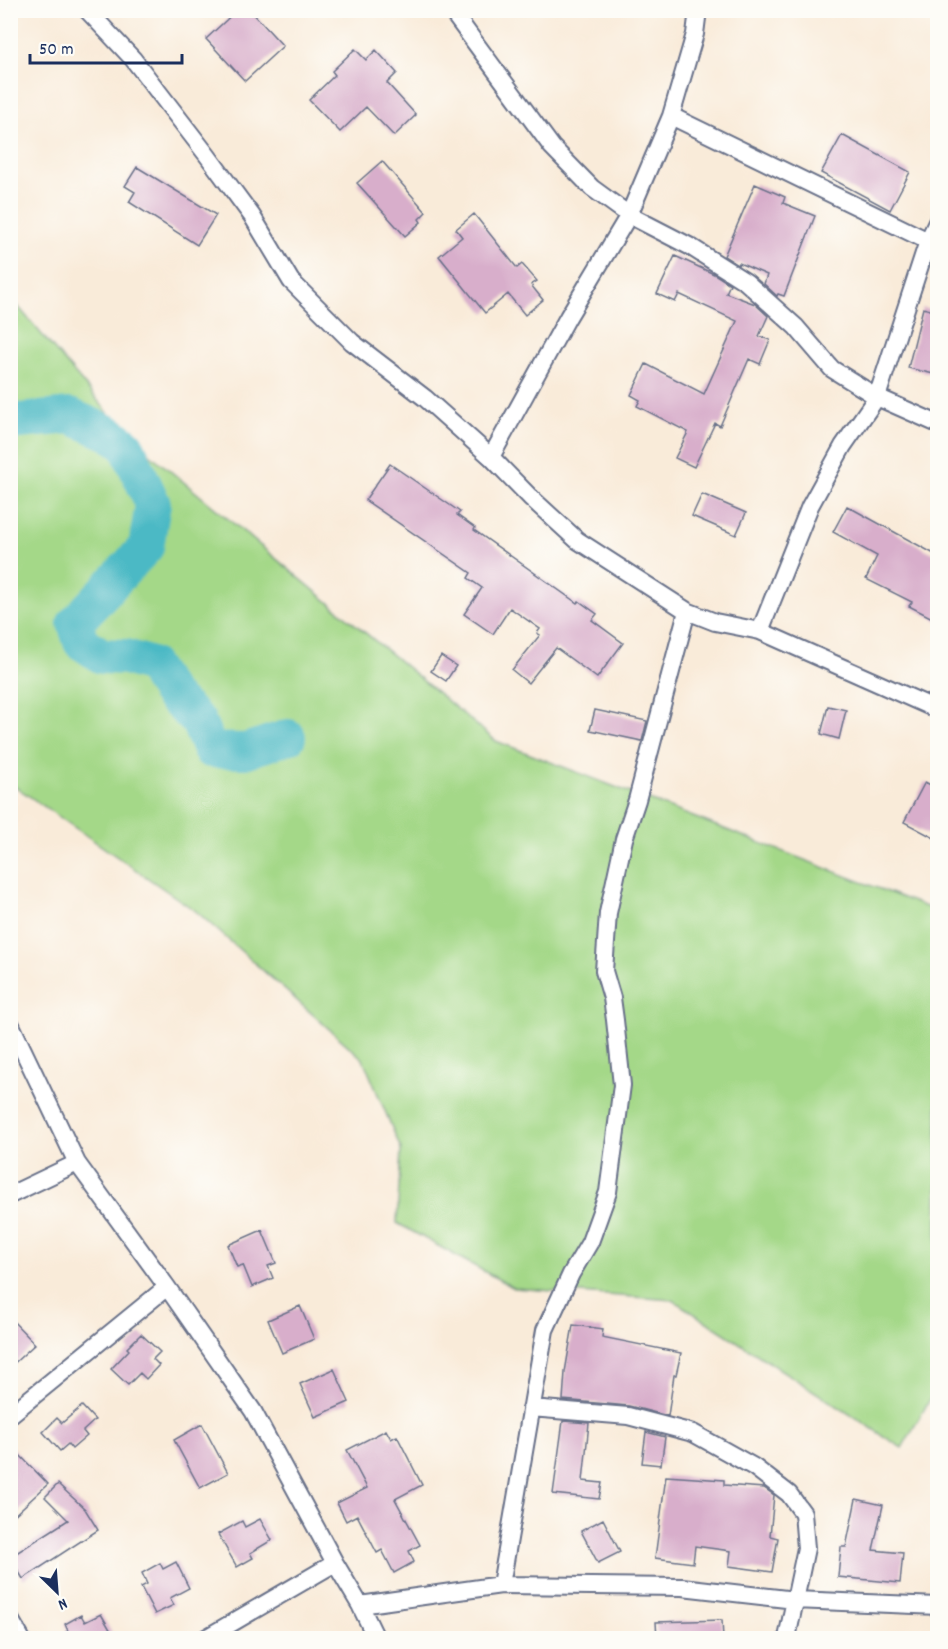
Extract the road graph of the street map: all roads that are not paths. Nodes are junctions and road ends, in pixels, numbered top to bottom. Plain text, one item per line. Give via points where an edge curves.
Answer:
1 (87, 10) edge
2 (451, 10) edge
3 (698, 10) edge
4 (671, 116) junction
5 (629, 215) junction
6 (938, 220) edge
7 (928, 241) junction
8 (877, 397) junction
9 (938, 424) edge
10 (491, 457) junction
11 (687, 611) junction
12 (760, 631) junction
13 (938, 710) edge
14 (10, 1023) edge
15 (77, 1163) junction
16 (10, 1195) edge
17 (167, 1287) junction
18 (531, 1408) junction
19 (10, 1415) edge
20 (335, 1563) junction
21 (501, 1585) junction
22 (795, 1600) junction
23 (360, 1605) junction
24 (938, 1606) edge
25 (10, 1619) edge
26 (21, 1638) edge
27 (206, 1638) edge
28 (376, 1638) edge
29 (787, 1638) edge

1 - 10 street via 132,59 207,155 252,216 291,281 352,342 425,398
2 - 5 street via 552,147 592,188
3 - 4 street via 695,34
4 - 5 street
4 - 7 street
5 - 8 street via 746,282 796,327 832,369
5 - 10 street
6 - 7 street
7 - 8 street
8 - 9 street
8 - 12 street via 843,446 810,506
10 - 11 street via 577,540
11 - 12 street via 715,622
11 - 18 street via 624,839 608,913 604,971 614,1009 622,1085 608,1192 590,1242 545,1330
12 - 13 street
14 - 15 street
15 - 16 street
15 - 17 street
17 - 19 street
17 - 20 street via 253,1411
18 - 21 street
18 - 22 street via 628,1416 693,1433 754,1467 789,1494 803,1513 807,1548
20 - 23 street
20 - 27 street
21 - 22 street via 682,1587
21 - 23 street
22 - 24 street
22 - 29 street
23 - 28 street
25 - 26 street

